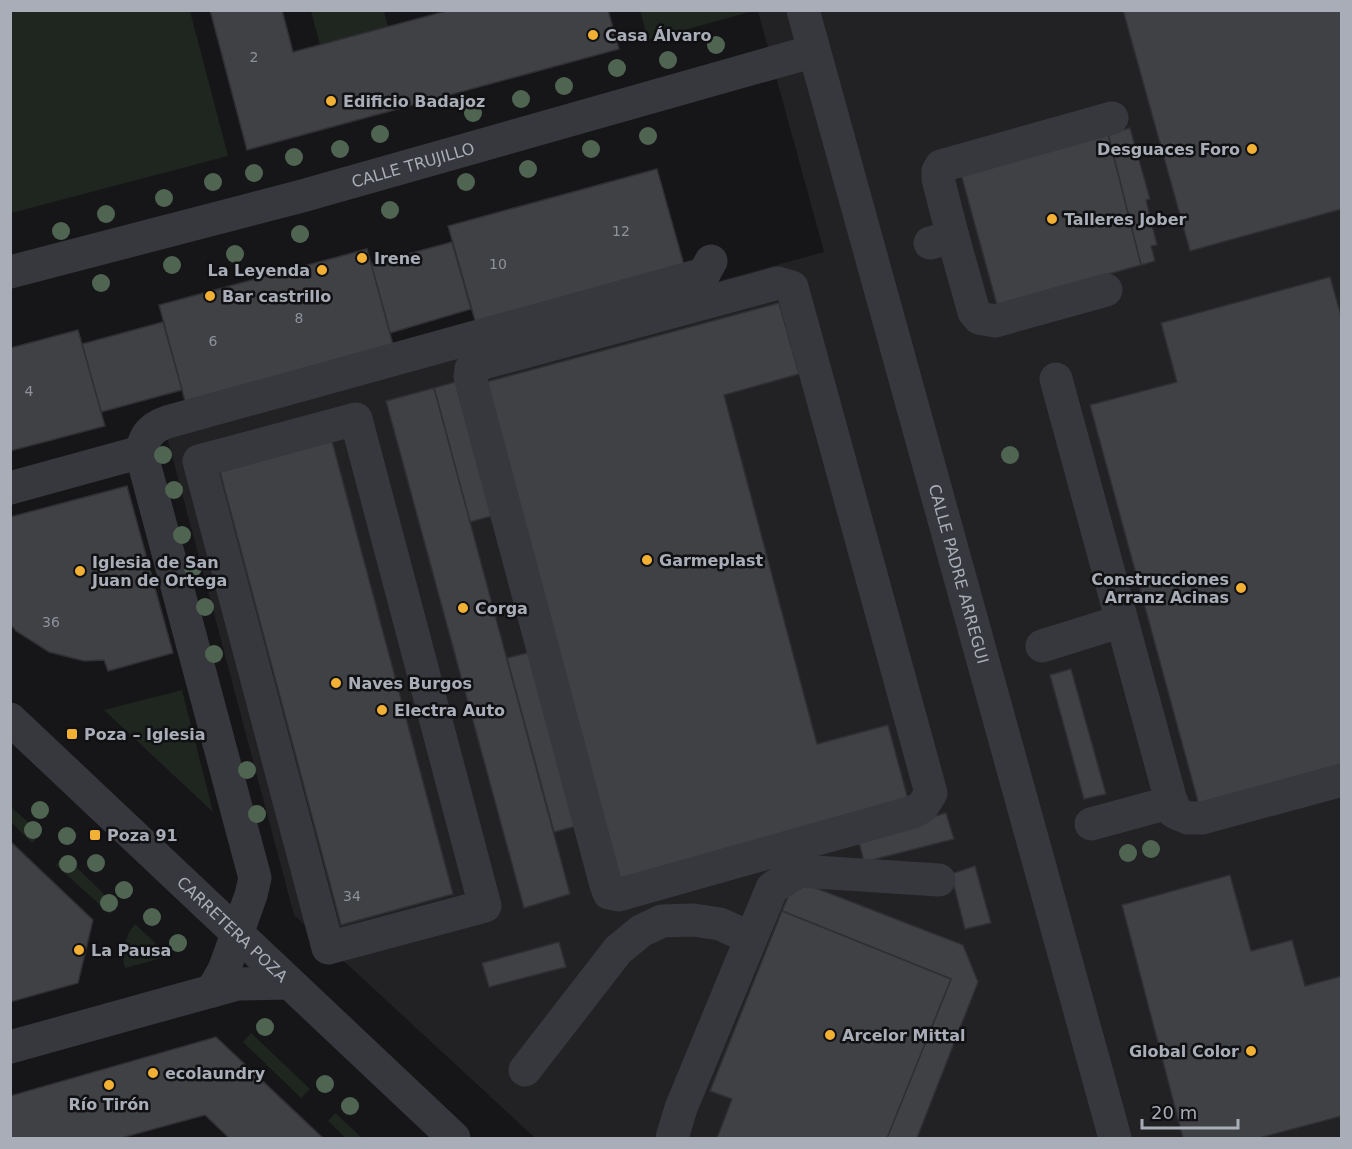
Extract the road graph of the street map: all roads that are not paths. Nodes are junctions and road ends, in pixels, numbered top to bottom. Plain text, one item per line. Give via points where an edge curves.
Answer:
1 (803, 10) edge
2 (814, 51) junction
3 (1112, 118) dead end
4 (711, 261) dead end
5 (10, 272) edge
6 (792, 287) joint
7 (1106, 290) dead end
8 (1056, 379) dead end
9 (141, 452) junction
10 (10, 488) edge
11 (1122, 621) junction
12 (1041, 646) dead end
13 (10, 719) edge
14 (1341, 780) edge
15 (1172, 802) junction
16 (1091, 824) dead end
17 (939, 880) dead end
18 (236, 934) junction
19 (751, 938) junction
20 (328, 948) junction
21 (291, 985) junction
22 (212, 991) junction
23 (10, 1047) edge
24 (525, 1070) dead end
25 (454, 1138) edge
26 (672, 1138) edge
27 (1115, 1138) edge

1 - 2 street, CALLE PADRE ARREGUI
2 - 5 street, CALLE TRUJILLO via 303,196
2 - 27 street, CALLE PADRE ARREGUI
3 - 7 street via 941,166 938,171 942,240 979,318 996,321
4 - 9 street via 704,274 154,426 145,437
6 - 6 street via 778,283 471,369 603,874 609,892 618,895 913,812 931,793
8 - 11 street
9 - 10 street
9 - 18 street via 255,878
11 - 12 street
11 - 15 street
13 - 18 street, CARRETERA POZA
14 - 15 street via 1202,818 1174,812
15 - 16 street
17 - 19 street via 799,871 772,888
18 - 21 street, CARRETERA POZA
18 - 22 street
19 - 24 street via 720,924 693,920 662,921 641,931 618,950
19 - 26 street
20 - 20 street via 485,906 357,419 200,461
20 - 21 street
21 - 22 street via 237,984
21 - 25 street, CARRETERA POZA
22 - 23 street

